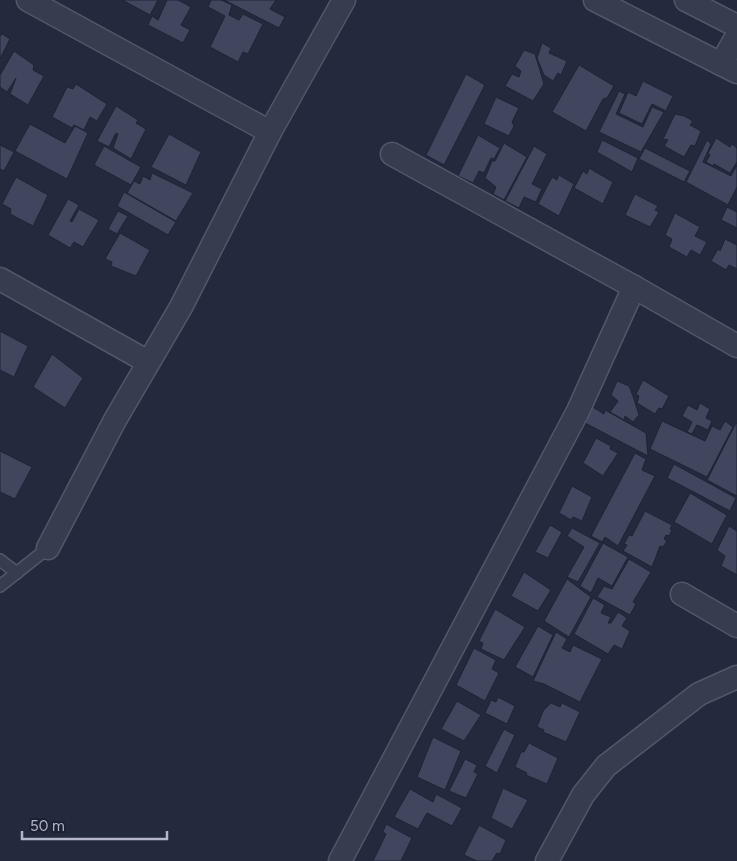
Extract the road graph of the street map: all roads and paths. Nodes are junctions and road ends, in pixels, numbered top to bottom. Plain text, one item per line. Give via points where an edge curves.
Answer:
1 (28, 0) edge
2 (344, 0) edge
3 (595, 0) edge
4 (686, 0) edge
5 (58, 7) edge
6 (737, 26) edge
7 (737, 36) edge
8 (729, 68) edge
9 (270, 132) junction
10 (392, 154) dead end
11 (0, 279) edge
12 (634, 286) junction
13 (737, 346) edge
14 (148, 362) junction
15 (48, 548) joint
16 (0, 560) edge
17 (17, 573) junction
18 (0, 586) edge
19 (682, 594) dead end
20 (737, 626) edge
21 (737, 677) edge
22 (340, 861) edge
23 (547, 861) edge

1 - 5 street
2 - 9 street
3 - 8 street
4 - 6 street
5 - 9 street
7 - 8 street
9 - 14 street via 181,307
10 - 12 street
11 - 14 street
12 - 13 street
12 - 22 street via 578,411
14 - 15 street
15 - 17 lane
16 - 17 lane
17 - 18 lane
19 - 20 street
21 - 23 street via 699,694 606,766 583,794

